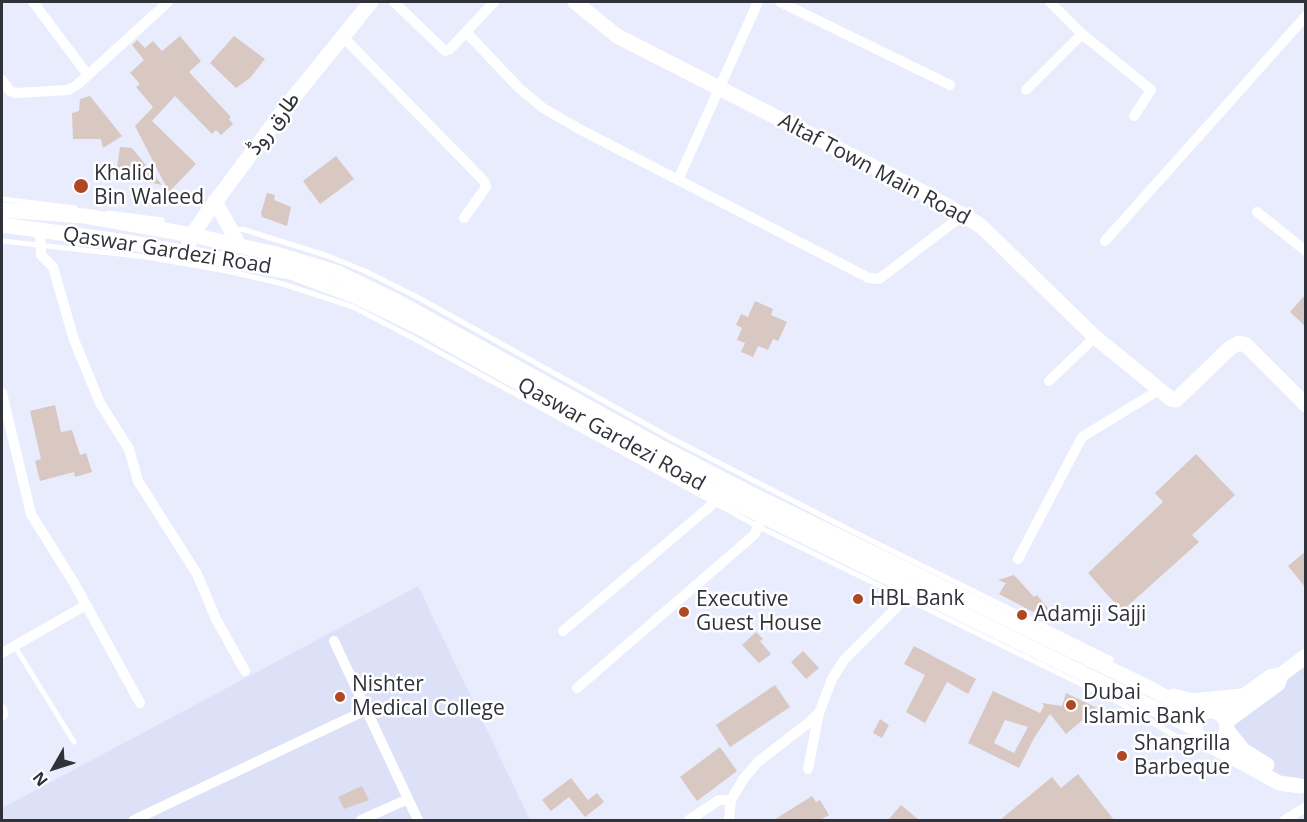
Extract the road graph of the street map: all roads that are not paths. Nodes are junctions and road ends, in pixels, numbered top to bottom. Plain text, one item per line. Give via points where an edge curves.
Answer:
1 (33, 2) edge
2 (168, 2) edge
3 (371, 2) edge
4 (394, 2) edge
5 (494, 2) edge
6 (575, 2) edge
7 (758, 2) edge
8 (780, 2) edge
9 (1050, 2) edge
10 (1305, 16) edge
11 (466, 32) junction
12 (1082, 34) junction
13 (343, 37) junction
14 (88, 75) junction
15 (2, 80) edge
16 (950, 85) dead end
17 (719, 89) junction
18 (1026, 90) dead end
19 (1134, 116) dead end
20 (678, 180) junction
21 (2, 200) edge
22 (215, 201) junction
23 (2, 210) edge
24 (1257, 212) dead end
25 (963, 214) junction
26 (464, 218) dead end
27 (2, 225) edge
28 (162, 230) junction
29 (192, 235) junction
30 (40, 237) junction
31 (235, 239) junction
32 (2, 240) edge
33 (1105, 241) dead end
34 (1305, 251) edge
35 (187, 252) junction
36 (291, 279) junction
37 (1095, 337) junction
38 (1048, 381) dead end
39 (1159, 390) junction
40 (2, 393) edge
41 (1305, 405) edge
42 (714, 503) junction
43 (761, 521) junction
44 (1018, 559) dead end
45 (887, 583) junction
46 (903, 596) junction
47 (86, 605) junction
48 (563, 631) dead end
49 (334, 641) dead end
50 (14, 645) junction
51 (2, 653) edge
52 (1305, 656) edge
53 (245, 671) dead end
54 (1281, 675) junction
55 (577, 688) dead end
56 (1151, 689) junction
57 (1244, 696) junction
58 (140, 703) dead end
59 (366, 710) junction
60 (819, 712) junction
61 (1224, 722) junction
62 (1199, 731) junction
63 (74, 742) dead end
64 (808, 769) dead end
65 (1303, 787) edge
66 (408, 799) junction
67 (731, 800) junction
68 (1305, 807) edge
69 (134, 820) edge
70 (361, 820) edge
71 (418, 820) edge
72 (689, 820) edge
73 (729, 820) edge
74 (1285, 820) edge

1 - 14 street
2 - 14 street
3 - 13 main road, طارق روڈ
4 - 11 street via 445,51
5 - 11 street
6 - 17 main road, Altaf Town Main Road via 617,36
7 - 17 street
8 - 16 street
9 - 12 street
10 - 33 street
11 - 20 street via 543,108
12 - 18 street
12 - 19 street via 1150,90
13 - 22 main road, طارق روڈ
13 - 26 street via 484,181 486,187
14 - 15 street via 68,90 16,93
17 - 20 street
17 - 25 main road, Altaf Town Main Road
20 - 25 street via 873,279 879,279
21 - 28 lane via 162,220
22 - 29 main road, طارق روڈ
22 - 31 main road
23 - 28 main road via 85,216
24 - 34 street
25 - 37 main road, Altaf Town Main Road via 981,226
27 - 30 main road, Qaswar Gardezi Road
28 - 29 main road
29 - 31 main road
29 - 35 main road, طارق روڈ
30 - 32 lane
30 - 35 main road, Qaswar Gardezi Road
30 - 36 lane via 227,272
30 - 53 street via 41,255 53,267 74,340 100,403 129,449 138,482 197,574
31 - 56 main road via 338,273
35 - 36 main road, Qaswar Gardezi Road
36 - 42 lane via 413,338
36 - 43 main road, Qaswar Gardezi Road via 355,296 421,328
37 - 38 street
37 - 39 main road, Altaf Town Main Road
39 - 41 main road via 1176,400 1239,343 1246,345
39 - 44 street via 1082,437
40 - 47 street via 31,514
42 - 43 lane
42 - 48 street
43 - 45 main road, Qaswar Gardezi Road
43 - 55 street via 754,536
45 - 46 lane
45 - 62 main road, Qaswar Gardezi Road
46 - 60 street via 844,660
46 - 62 lane via 1120,703 1177,737
47 - 50 street
47 - 58 street
49 - 59 street
50 - 51 street
50 - 63 lane
52 - 54 main road
54 - 57 main road via 1270,676
54 - 61 main road via 1278,684
56 - 57 main road via 1191,701
56 - 62 main road
57 - 61 main road
59 - 66 street
59 - 69 street
60 - 64 street
60 - 67 street via 759,761
61 - 62 main road via 1207,711
61 - 62 main road via 1225,735 1217,742
61 - 65 main road, Qaswar Gardezi Road via 1249,755
62 - 65 main road, Qaswar Gardezi Road via 1279,783
66 - 70 street
66 - 71 street
67 - 72 street via 719,800
67 - 73 street
68 - 74 street

